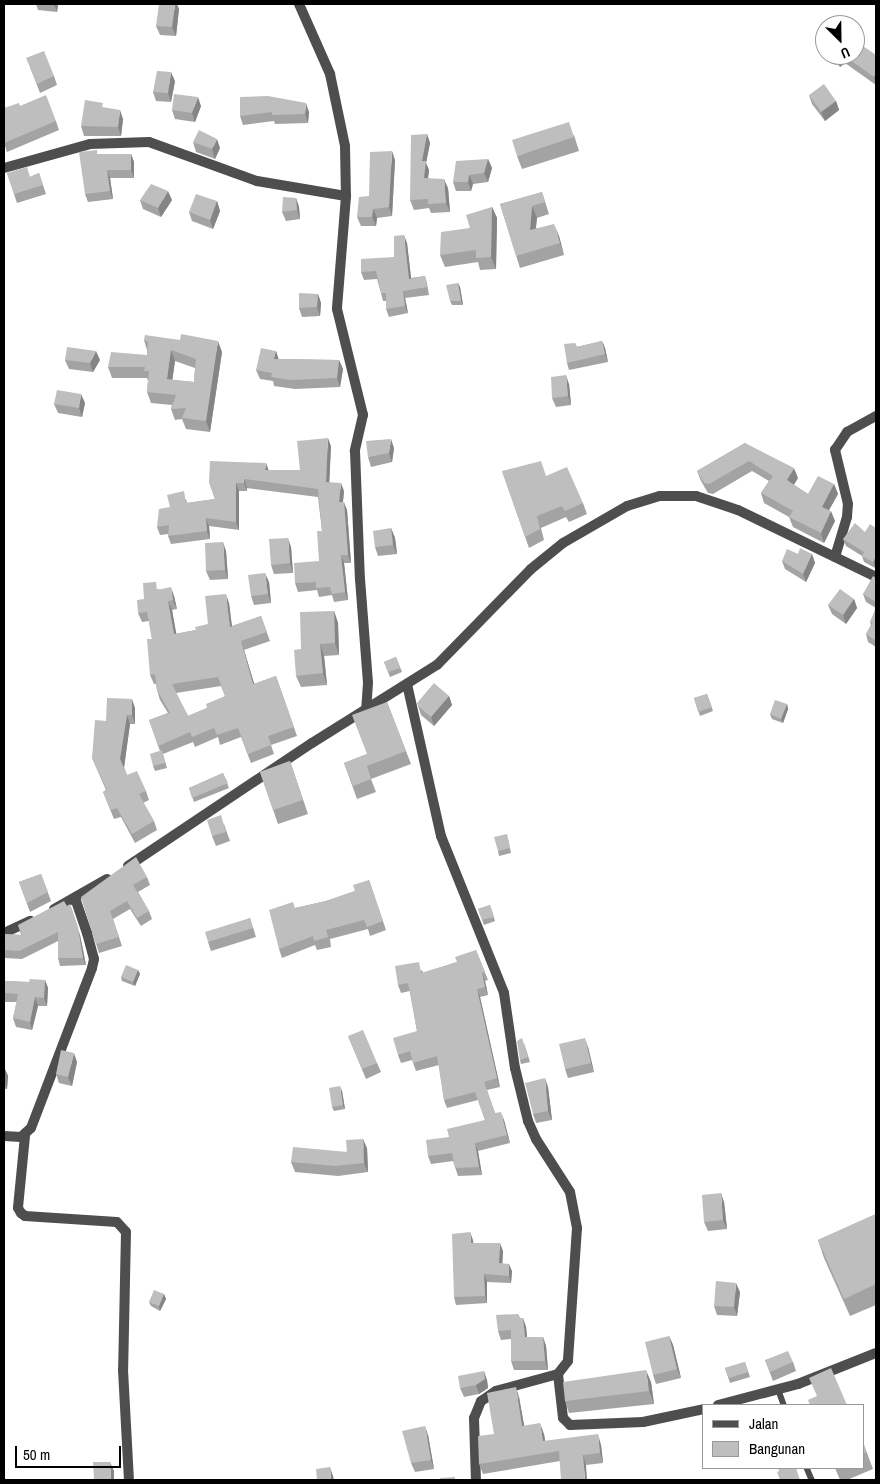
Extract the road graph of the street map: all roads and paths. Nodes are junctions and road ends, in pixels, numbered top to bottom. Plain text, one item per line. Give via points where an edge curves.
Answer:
1 (299, 4) edge
2 (4, 168) edge
3 (346, 196) junction
4 (876, 416) edge
5 (835, 557) junction
6 (876, 577) edge
7 (407, 684) junction
8 (366, 711) junction
9 (74, 899) junction
10 (4, 933) edge
11 (4, 1136) edge
12 (25, 1136) junction
13 (876, 1353) edge
14 (558, 1374) junction
15 (779, 1390) junction
16 (722, 1404) edge
17 (784, 1404) edge
18 (702, 1409) edge
19 (130, 1480) edge
20 (476, 1480) edge

1 - 3 street via 330,74 345,146
2 - 3 street via 90,144 149,142 257,181
3 - 8 street via 338,308 363,415 355,451 368,683
4 - 5 street via 847,432 835,450 848,504
5 - 6 street
5 - 7 street via 738,510 696,496 660,496 635,503 563,542 531,569 437,665
7 - 8 street
7 - 14 street via 441,836 504,993 515,1068 528,1121 574,1204 577,1228 569,1355 564,1370
8 - 9 street
9 - 10 street
9 - 12 street via 94,959 35,1120
11 - 12 street
12 - 19 street via 18,1208 21,1213 25,1216 117,1222 126,1232 123,1370
13 - 15 street
14 - 18 street via 563,1418 570,1426 643,1422
14 - 20 street via 496,1391 481,1401 474,1418
15 - 16 street
15 - 17 lane

